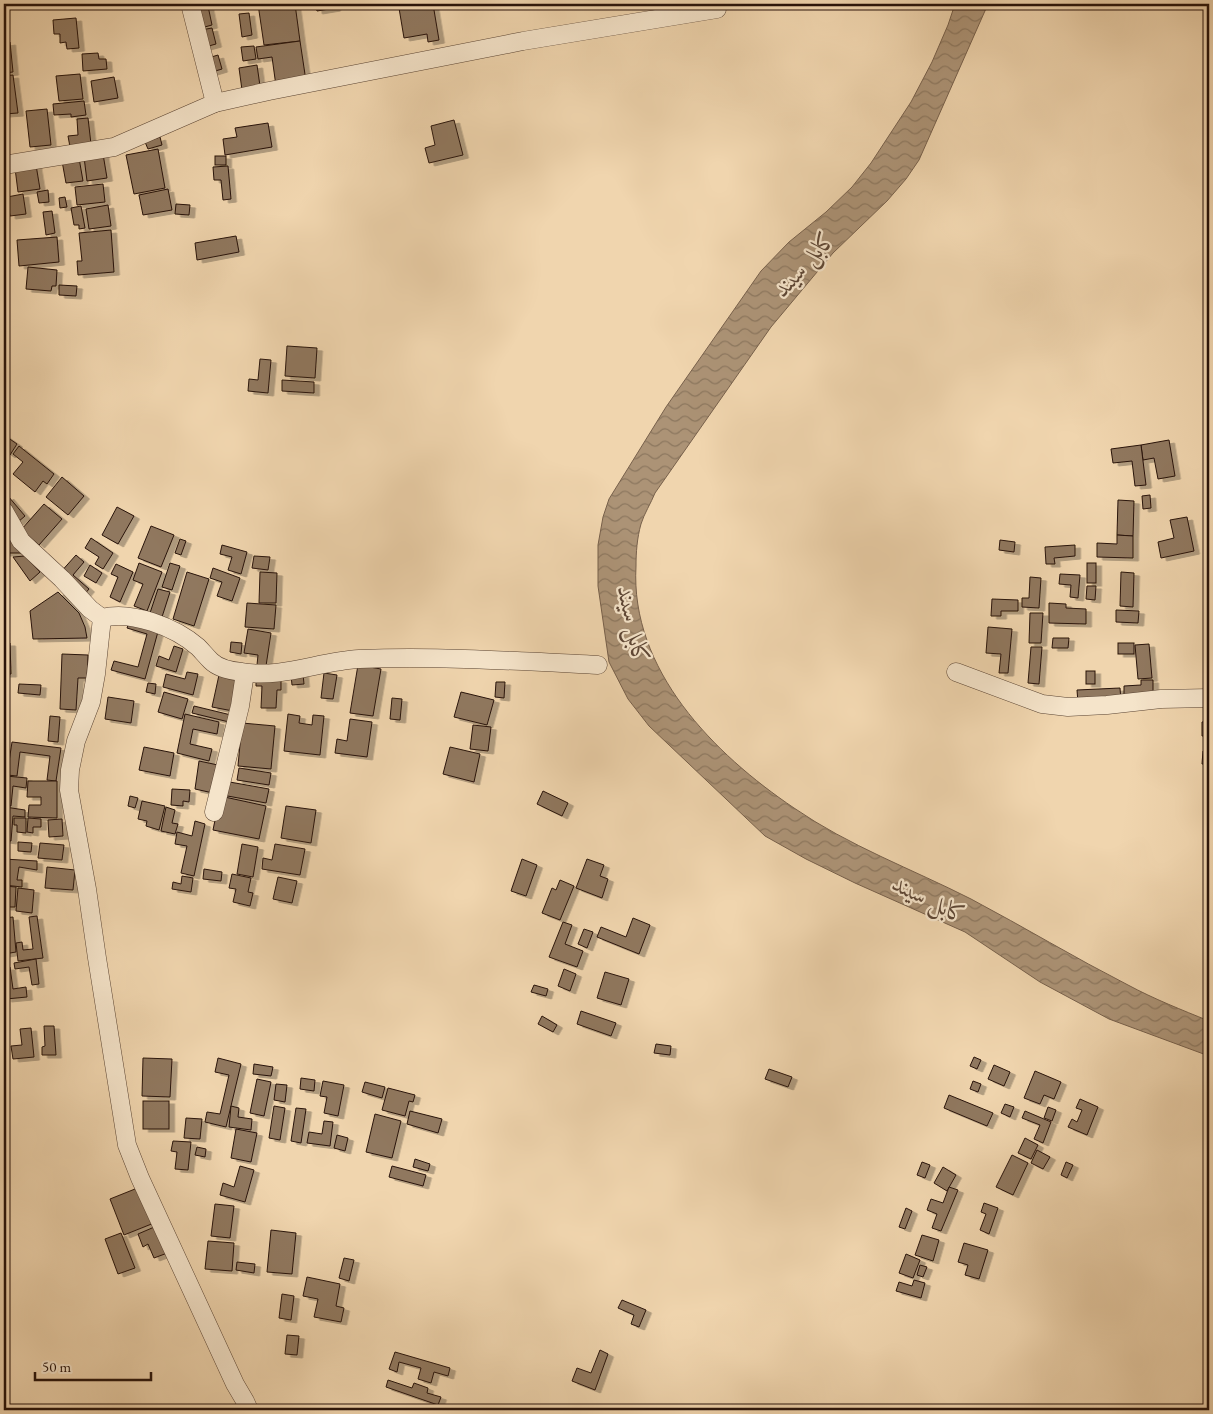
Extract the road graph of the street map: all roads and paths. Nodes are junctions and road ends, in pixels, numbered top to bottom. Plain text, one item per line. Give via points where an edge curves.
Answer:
1 (190, 4) edge
2 (717, 9) dead end
3 (215, 103) junction
4 (4, 165) edge
5 (4, 511) edge
6 (102, 618) junction
7 (598, 666) dead end
8 (956, 672) dead end
9 (245, 673) junction
10 (1209, 698) edge
11 (214, 812) dead end
12 (249, 1410) edge

1 - 3 street
2 - 3 street via 523,41
3 - 4 street via 114,147
5 - 6 street via 21,541
6 - 9 street via 130,616 152,622 197,646 212,662 228,670
6 - 12 street via 91,702 76,741 69,790 127,1145
7 - 9 street via 397,658 356,659 266,673
8 - 10 street via 1042,704 1068,708
9 - 11 street

